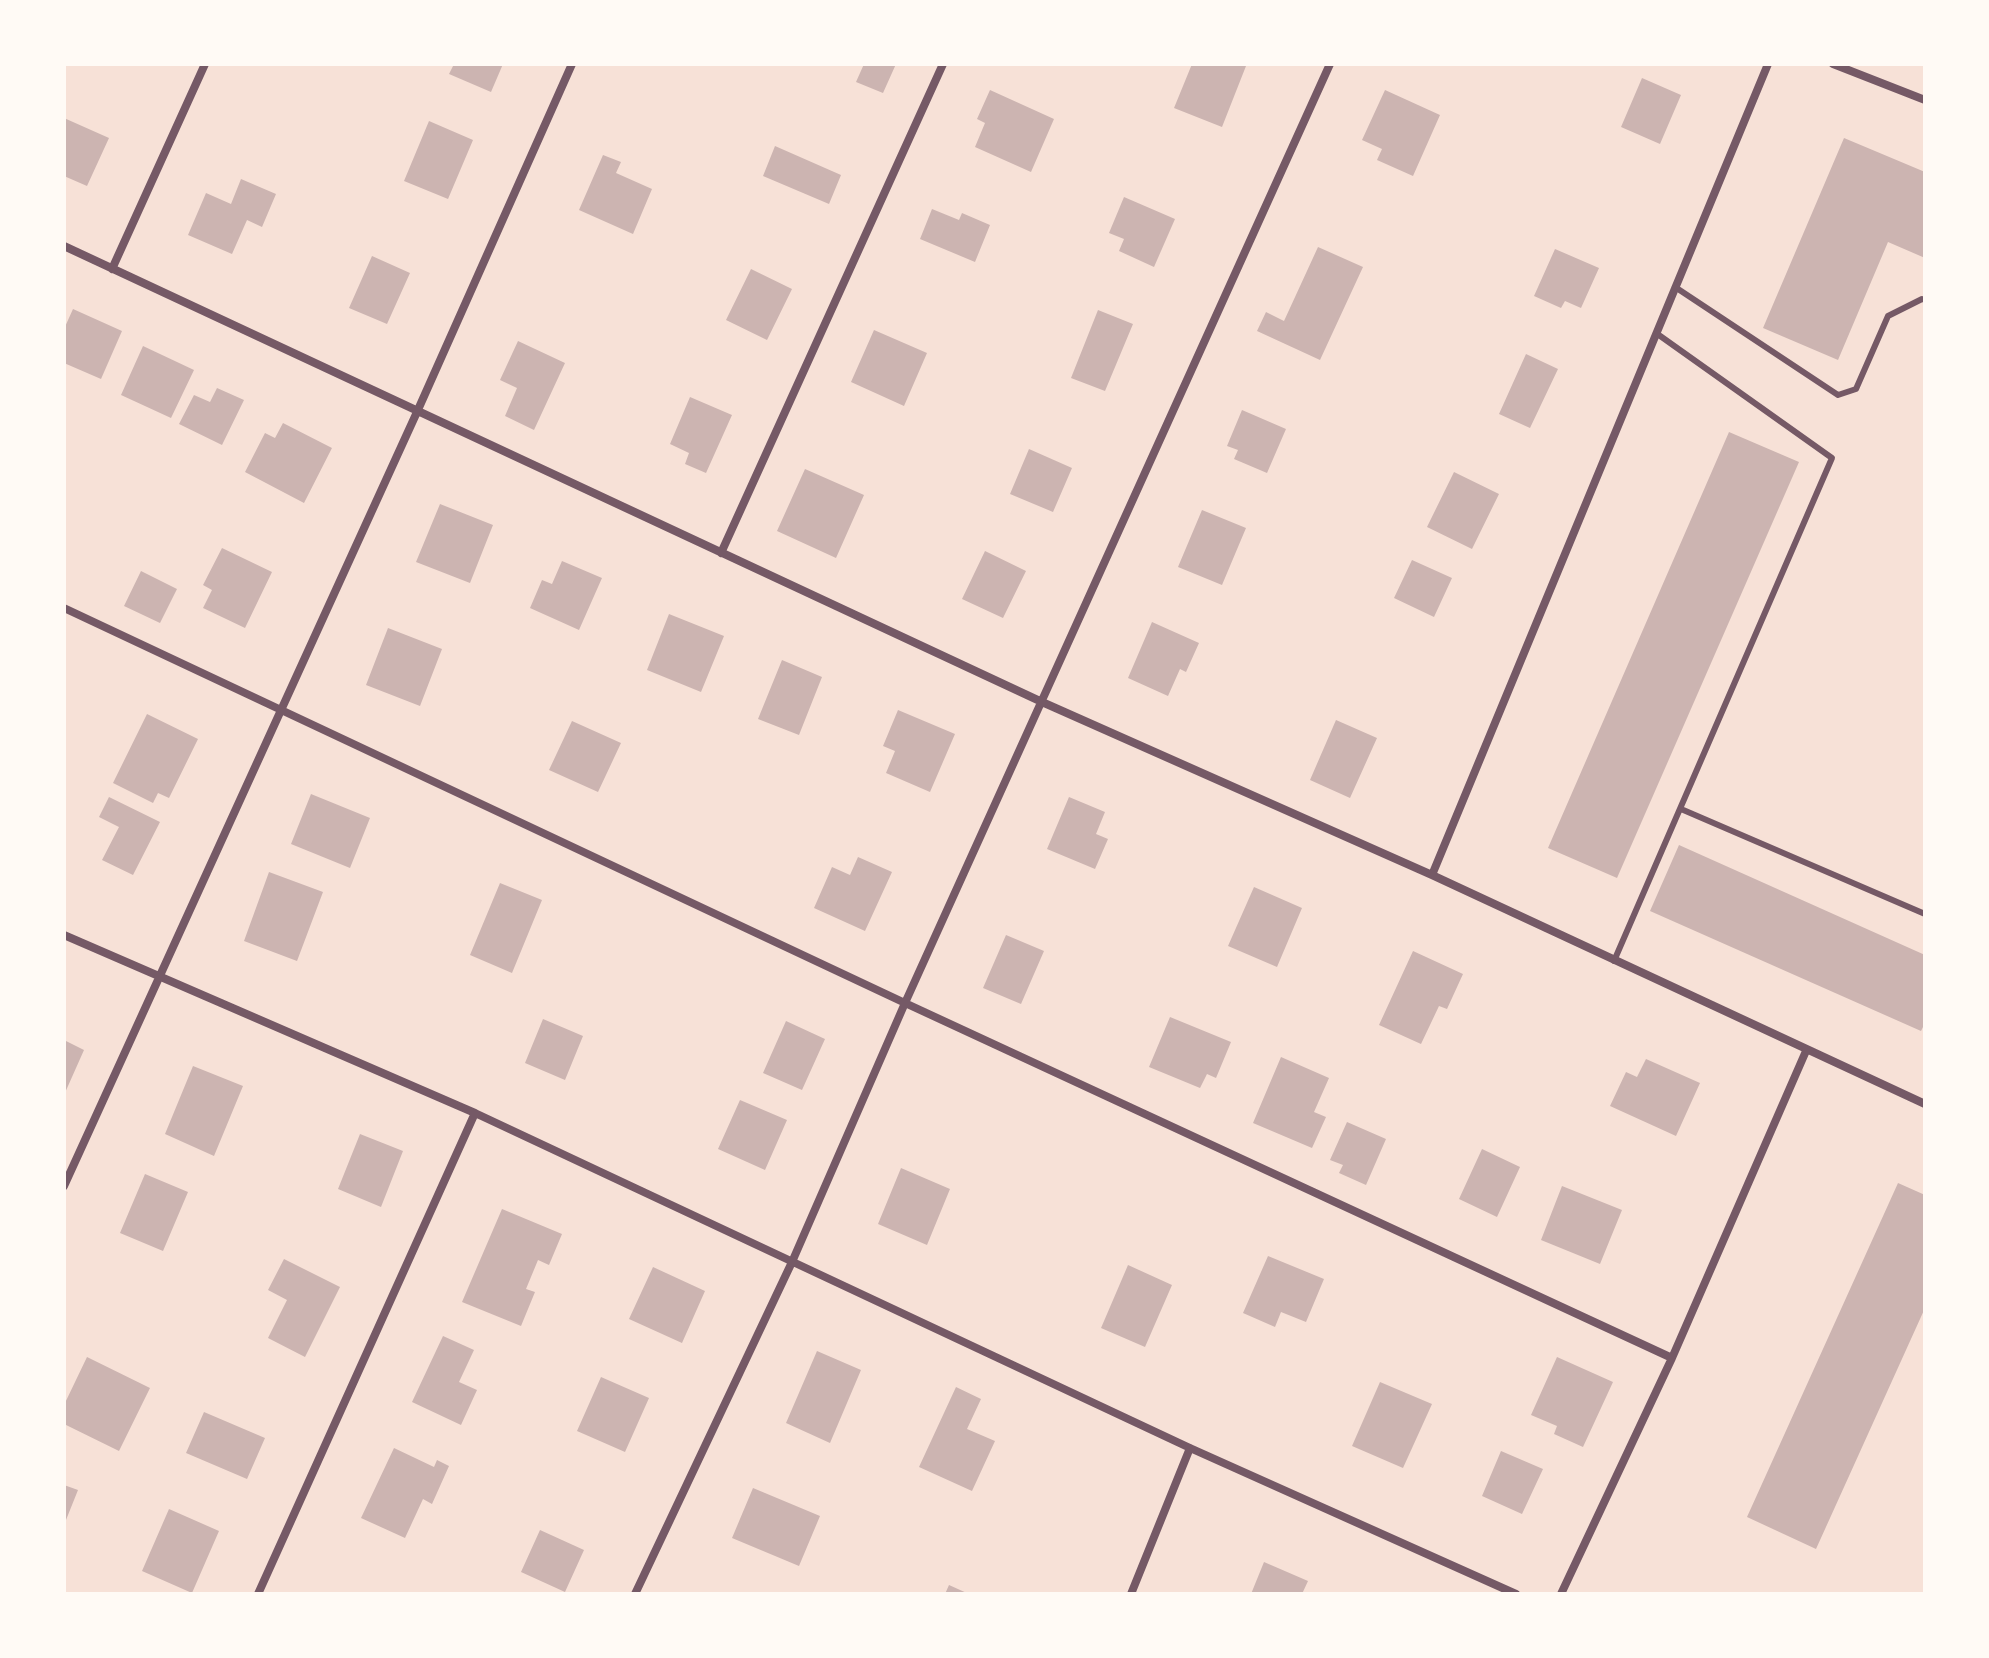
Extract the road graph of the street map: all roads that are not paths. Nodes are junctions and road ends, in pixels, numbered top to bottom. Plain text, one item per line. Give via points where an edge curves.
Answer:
1 (205, 64) edge
2 (572, 64) edge
3 (943, 64) edge
4 (1330, 64) edge
5 (1768, 64) edge
6 (1833, 64) edge
7 (1925, 100) edge
8 (64, 246) edge
9 (112, 269) junction
10 (1675, 287) junction
11 (1925, 300) edge
12 (1656, 333) junction
13 (417, 412) junction
14 (721, 553) junction
15 (64, 608) edge
16 (1042, 702) junction
17 (282, 710) junction
18 (1681, 809) junction
19 (1432, 875) junction
20 (1925, 914) edge
21 (64, 935) edge
22 (1614, 961) junction
23 (159, 978) junction
24 (905, 1003) junction
25 (1806, 1051) junction
26 (1925, 1104) edge
27 (475, 1113) junction
28 (64, 1186) edge
29 (792, 1262) junction
30 (1672, 1358) junction
31 (1190, 1448) junction
32 (258, 1594) edge
33 (635, 1594) edge
34 (1131, 1594) edge
35 (1516, 1594) edge
36 (1561, 1594) edge

1 - 9 street
2 - 13 street
3 - 14 street
4 - 16 street
5 - 10 street
6 - 7 street
8 - 9 street
9 - 13 street
10 - 11 lane via 1838,395 1856,389 1888,316
10 - 12 street
12 - 18 lane via 1832,458
12 - 19 street
13 - 14 street
13 - 17 street
14 - 16 street
15 - 17 street
16 - 19 street
16 - 24 street
17 - 23 street
17 - 24 street
18 - 20 lane
18 - 22 lane
19 - 22 street
21 - 23 street
22 - 25 street
23 - 27 street
23 - 28 street
24 - 29 street
24 - 30 street
25 - 26 street
25 - 30 street
27 - 29 street
27 - 32 street
29 - 31 street
29 - 33 street
30 - 36 street
31 - 34 street
31 - 35 street

